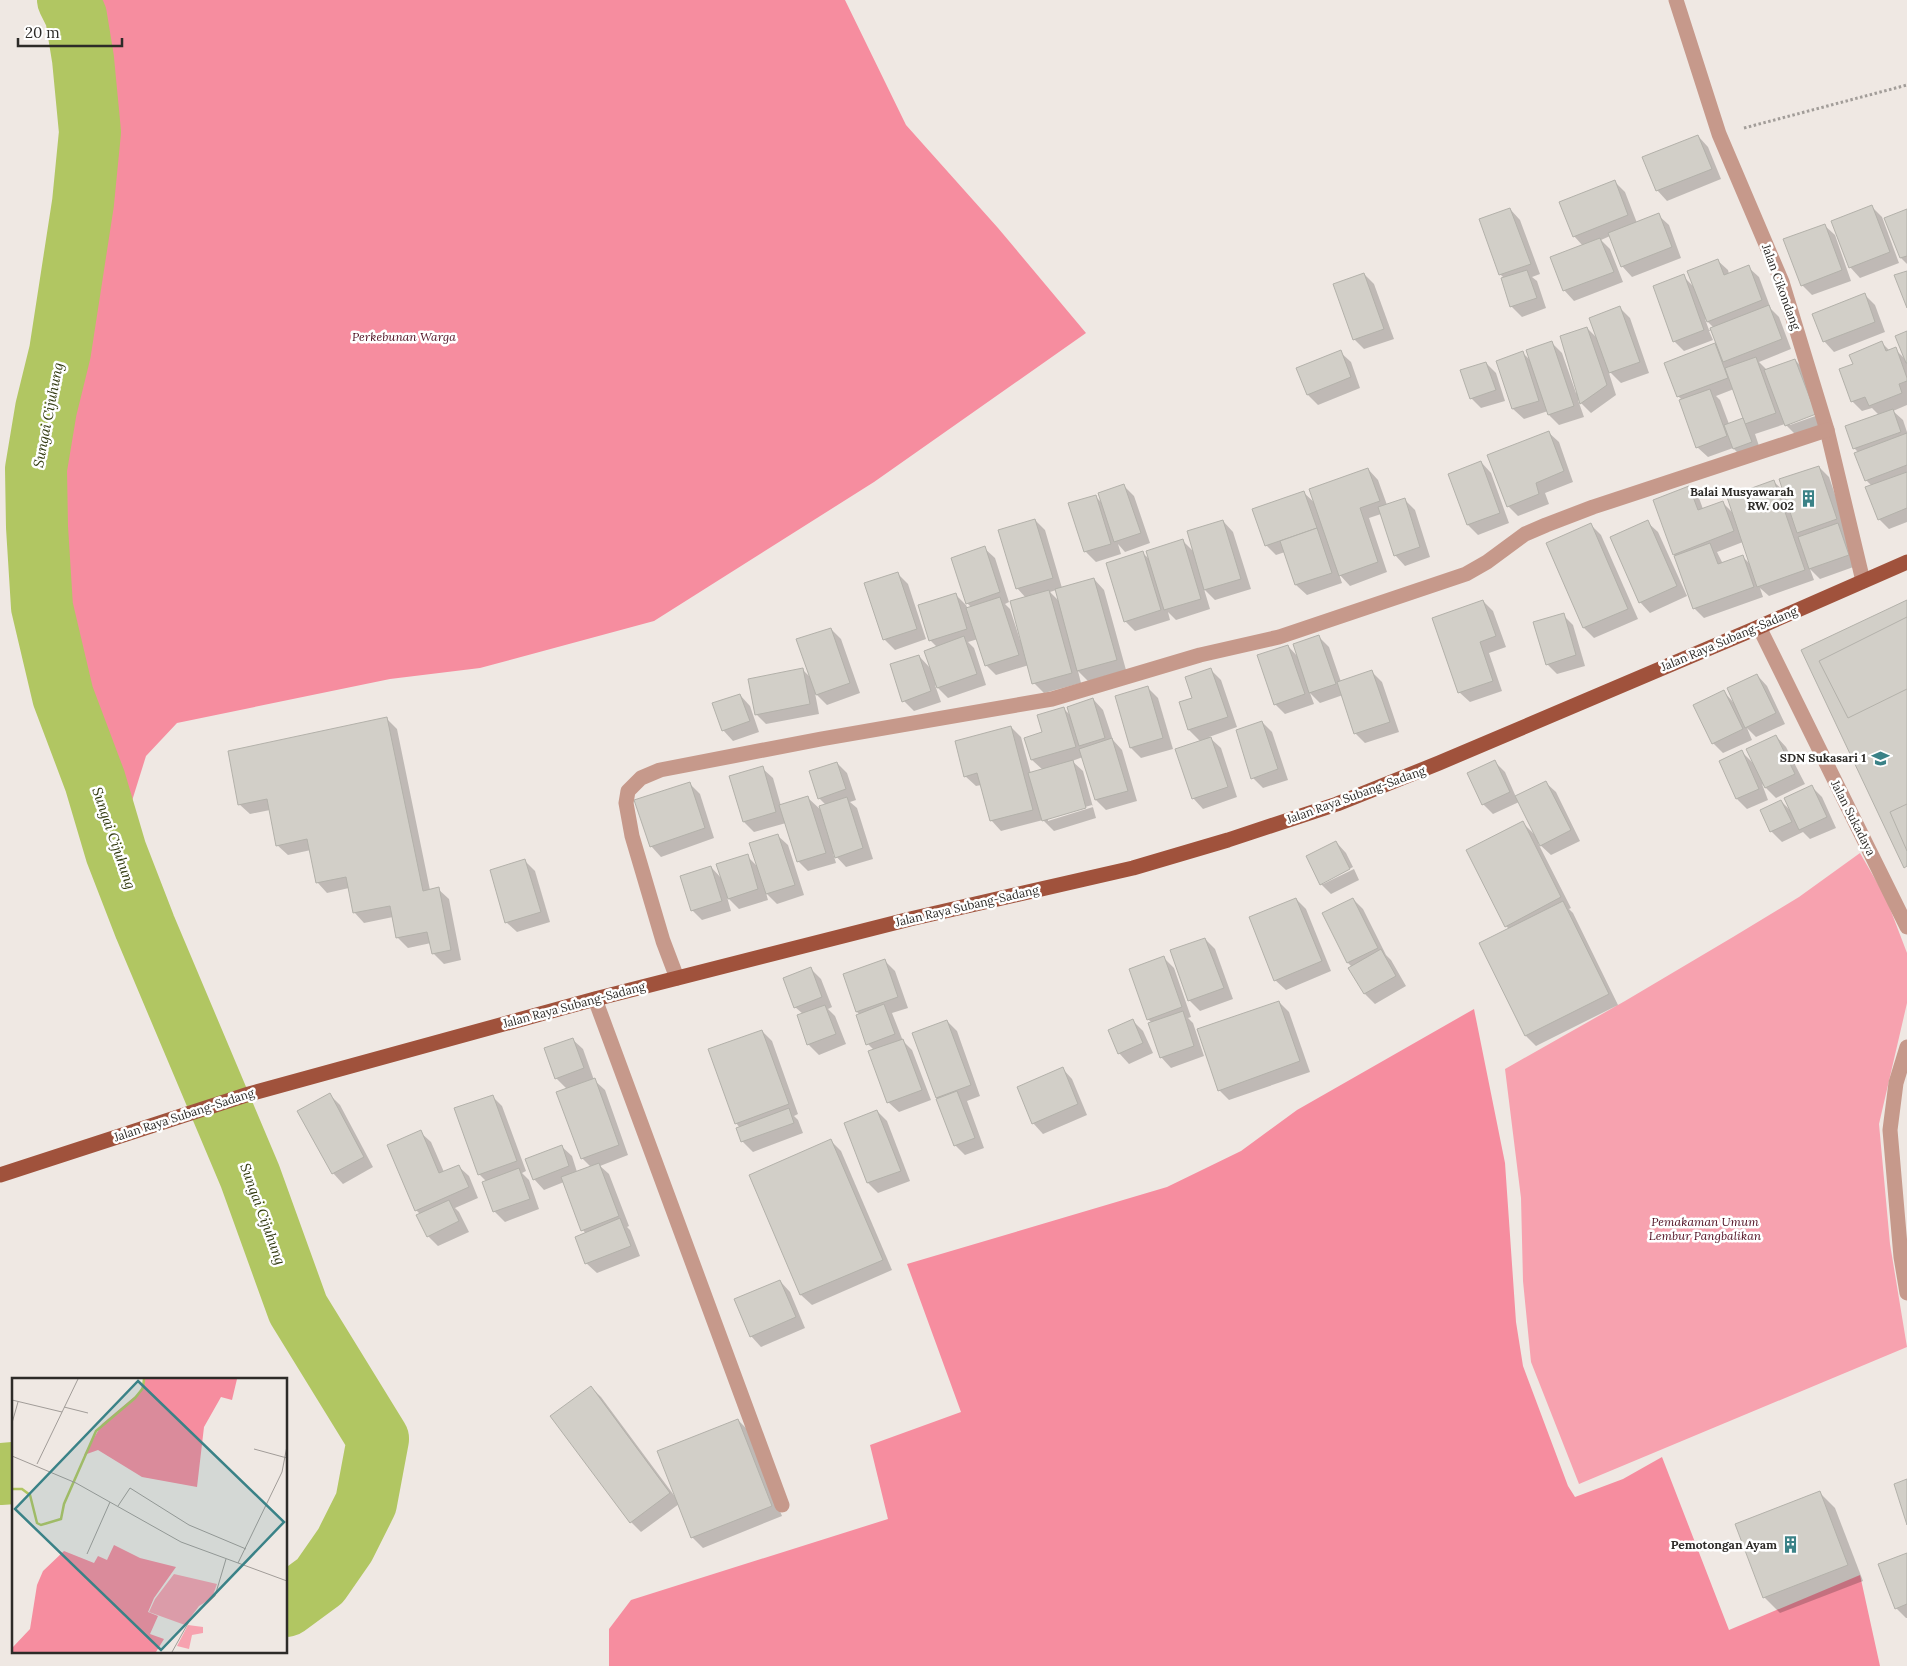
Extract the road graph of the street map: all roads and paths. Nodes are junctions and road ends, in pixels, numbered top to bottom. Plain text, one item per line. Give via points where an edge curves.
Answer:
1 (1676, 0) edge
2 (1907, 85) edge
3 (1719, 134) junction
4 (1827, 430) junction
5 (1907, 562) edge
6 (1863, 581) junction
7 (1759, 628) junction
8 (1907, 927) edge
9 (677, 978) junction
10 (595, 999) junction
11 (1907, 1048) edge
12 (0, 1175) edge
13 (1907, 1293) edge
14 (782, 1505) dead end

1 - 3 street, Jalan Cikondang
2 - 3 path
3 - 4 street, Jalan Cikondang via 1782,282
4 - 6 street, Jalan Cikondang
4 - 9 street via 1586,510 1525,534 1466,574 1280,636 1200,654 1052,699 736,755 660,770 641,778 628,791 627,812 660,931
5 - 6 main road, Jalan Raya Subang-Sadang
6 - 7 main road, Jalan Raya Subang-Sadang
7 - 8 street, Jalan Sukadaya
7 - 9 main road, Jalan Raya Subang-Sadang via 1337,804 1228,840 1133,868
9 - 10 main road, Jalan Raya Subang-Sadang
10 - 12 main road, Jalan Raya Subang-Sadang via 249,1094
10 - 14 street
11 - 13 street via 1896,1083 1890,1130

